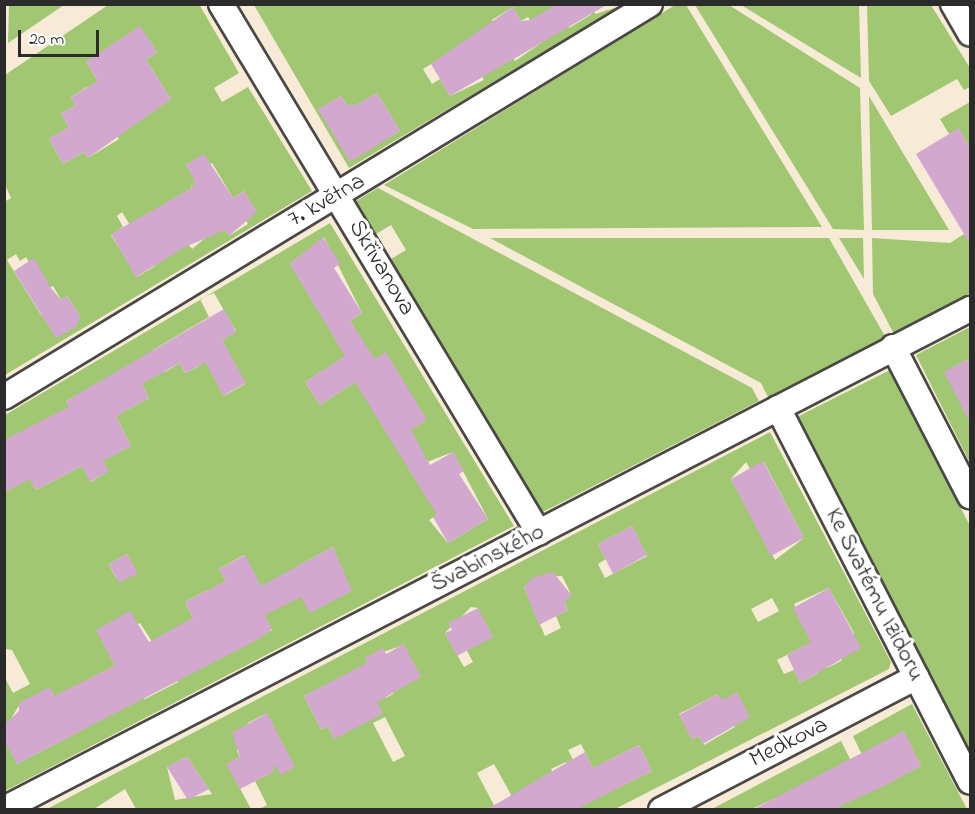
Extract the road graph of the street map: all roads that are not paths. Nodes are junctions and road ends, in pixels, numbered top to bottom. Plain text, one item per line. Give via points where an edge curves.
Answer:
1 (221, 4) edge
2 (651, 4) edge
3 (953, 4) edge
4 (970, 33) edge
5 (337, 194) junction
6 (970, 309) edge
7 (892, 347) junction
8 (4, 397) edge
9 (778, 408) junction
10 (970, 496) edge
11 (539, 533) junction
12 (917, 677) junction
13 (970, 782) edge
14 (4, 808) edge
15 (661, 810) edge

1 - 5 street, Skřivanova
2 - 5 street, 7. května
3 - 4 street
5 - 8 street, 7. května
5 - 11 street, Skřivanova
6 - 7 street, Švabinského
7 - 9 street, Švabinského
7 - 10 street
9 - 11 street, Švabinského
9 - 12 street, Ke Svatému Izidoru
11 - 14 street, Švabinského
12 - 13 street, Ke Svatému Izidoru
12 - 15 street, Medkova

